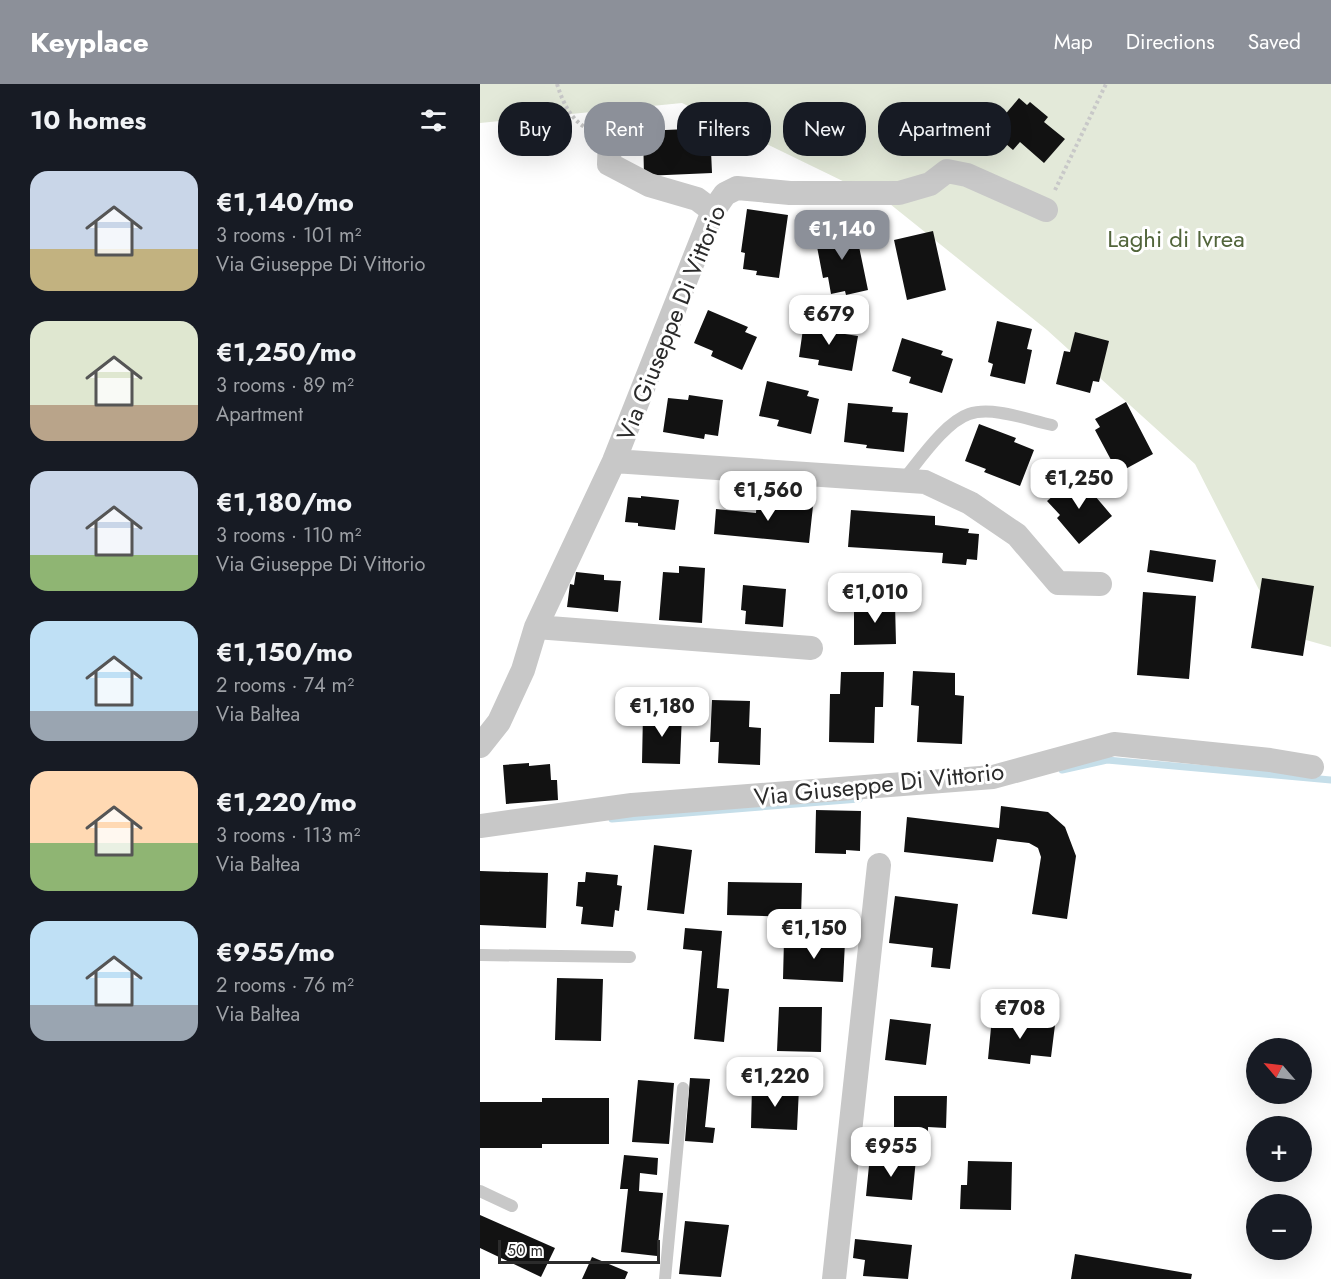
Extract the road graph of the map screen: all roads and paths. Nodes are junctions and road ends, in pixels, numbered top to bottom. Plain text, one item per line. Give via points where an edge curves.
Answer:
1 (557, 84) edge
2 (1106, 84) edge
3 (584, 127) edge
4 (609, 156) edge
5 (1046, 210) joint
6 (713, 211) junction
7 (1052, 425) dead end
8 (614, 461) junction
9 (902, 481) junction
10 (1100, 584) dead end
11 (536, 627) junction
12 (812, 648) dead end
13 (480, 746) edge
14 (1312, 767) dead end
15 (480, 826) edge
16 (879, 865) dead end
17 (480, 955) edge
18 (630, 957) dead end
19 (683, 1089) dead end
20 (480, 1191) edge
21 (512, 1206) dead end
22 (665, 1279) edge
23 (834, 1279) edge

1 - 3 path via 563,103
2 - 5 path
4 - 6 street via 609,164 649,185 697,199
5 - 6 street, Via Giuseppe Di Vittorio via 947,171 930,184 899,193 790,193 737,188 725,194
6 - 8 street, Via Giuseppe Di Vittorio
7 - 9 lane via 987,412 969,414 953,423
8 - 9 street
8 - 11 street, Via Giuseppe Di Vittorio
9 - 10 street via 925,482 970,503 1017,535 1058,583
11 - 12 street
11 - 13 street, Via Giuseppe Di Vittorio via 514,691 499,722
14 - 15 street, Via Giuseppe Di Vittorio via 1114,744 993,777 632,805
16 - 23 street
17 - 18 lane
19 - 22 lane
20 - 21 lane

